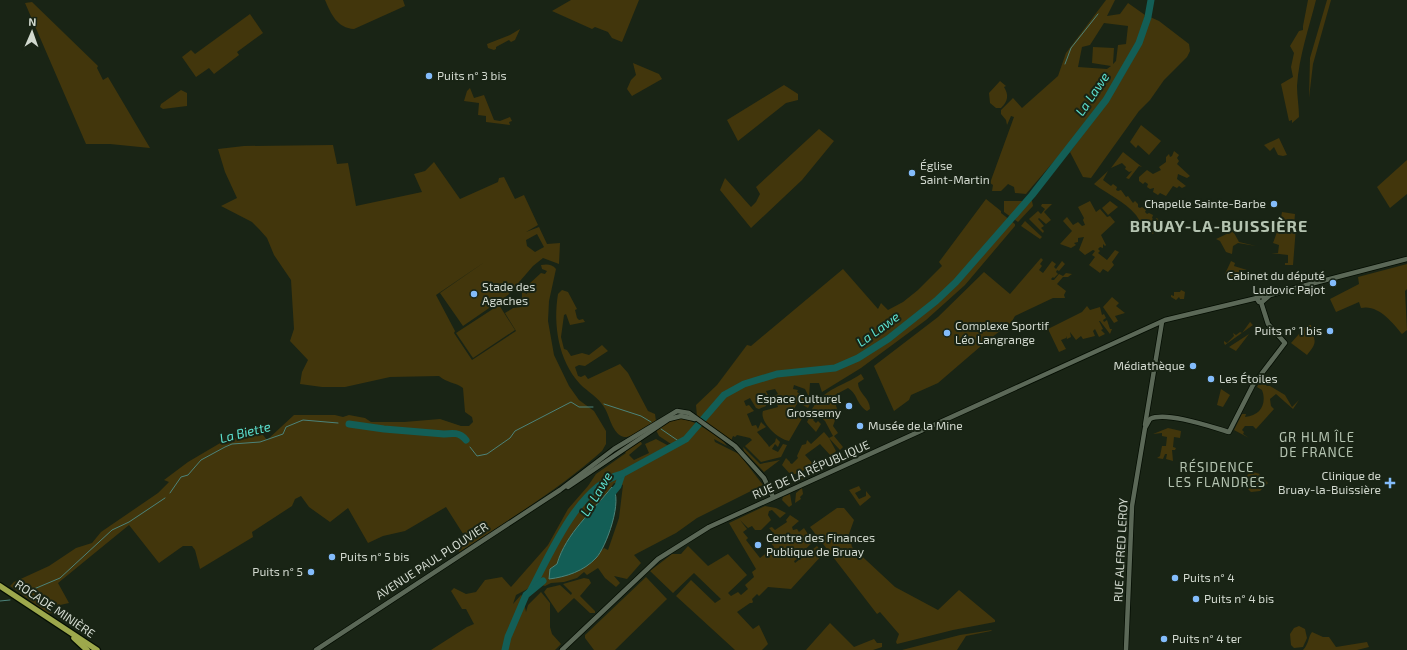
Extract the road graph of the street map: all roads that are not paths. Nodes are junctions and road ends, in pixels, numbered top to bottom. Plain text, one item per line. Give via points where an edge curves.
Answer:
1 (1407, 259) edge
2 (1261, 298) junction
3 (1162, 322) junction
4 (1148, 408) junction
5 (1154, 417) junction
6 (698, 420) junction
7 (1145, 428) junction
8 (560, 490) junction
9 (773, 497) junction
10 (0, 587) edge
11 (54, 623) junction
12 (74, 637) junction
13 (87, 650) edge
14 (92, 650) edge
15 (97, 650) edge
16 (316, 650) edge
17 (562, 650) edge
18 (1126, 650) edge

1 - 2 main road, RUE DE LA RÉPUBLIQUE
2 - 3 main road, RUE DE LA RÉPUBLIQUE
2 - 5 main road via 1268,324 1284,343 1253,385 1229,432 1197,423
3 - 4 main road, RUE ALFRED LEROY
3 - 9 main road, RUE DE LA RÉPUBLIQUE
4 - 5 main road
4 - 7 main road, RUE ALFRED LEROY
5 - 7 main road, RUE ALFRED LEROY
6 - 8 main road, AVENUE PAUL PLOUVIER via 681,416 669,419
6 - 8 main road, AVENUE PAUL PLOUVIER via 683,411 671,413 596,462
6 - 9 main road via 746,457 764,478
7 - 18 main road, RUE ALFRED LEROY via 1132,506
8 - 16 main road, AVENUE PAUL PLOUVIER
9 - 17 main road, RUE DE LA RÉPUBLIQUE via 702,531 664,554
10 - 11 highway, ROCADE MINIÈRE
11 - 12 highway, ROCADE MINIÈRE
11 - 15 highway, ROCADE MINIÈRE
12 - 13 highway
12 - 14 highway, ROCADE MINIÈRE

